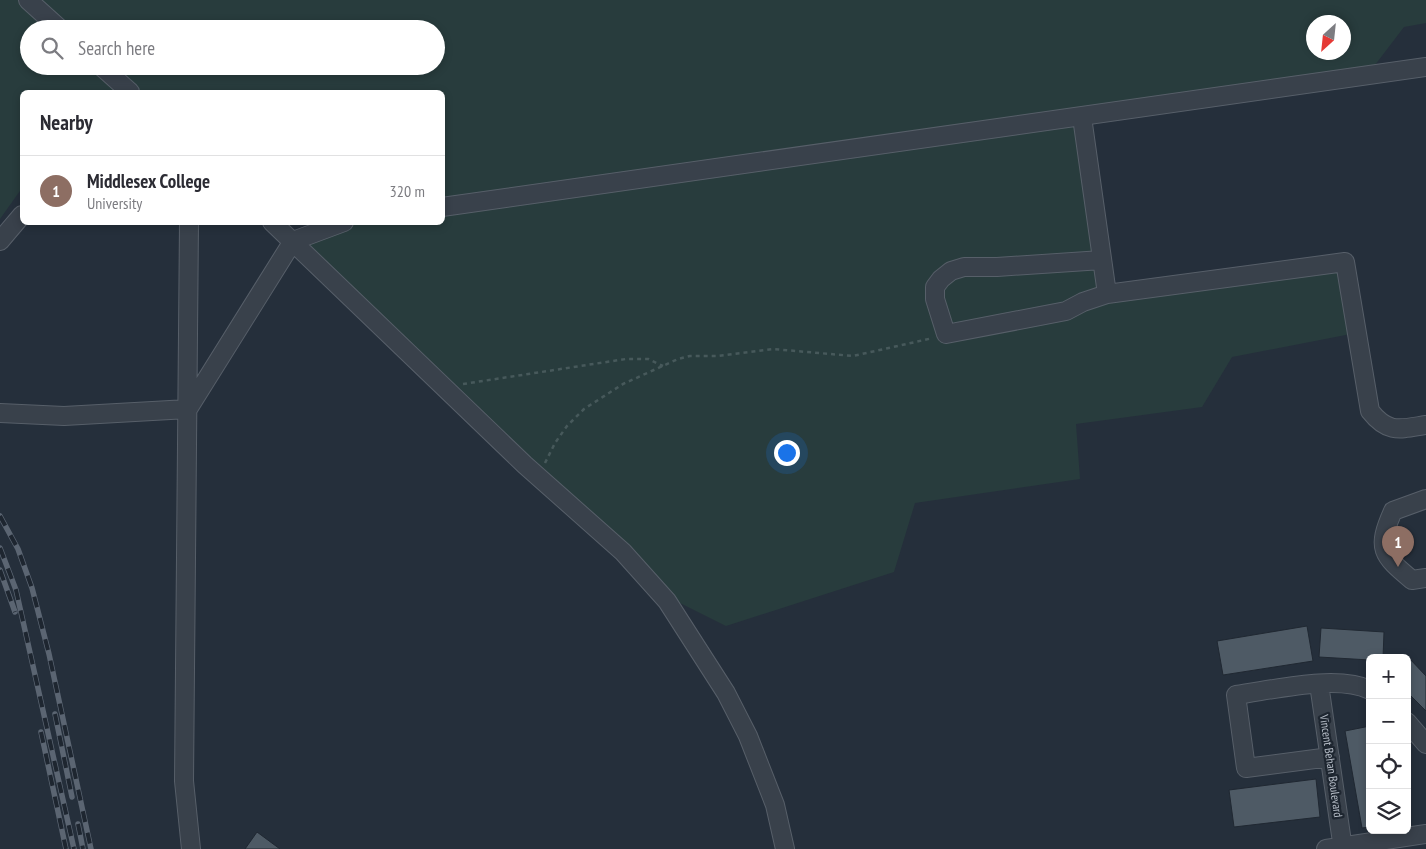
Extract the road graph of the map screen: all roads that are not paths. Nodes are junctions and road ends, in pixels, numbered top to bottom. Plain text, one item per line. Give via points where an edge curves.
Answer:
1 (28, 0) edge
2 (50, 20) edge
3 (1426, 66) edge
4 (111, 75) edge
5 (127, 90) edge
6 (1082, 117) junction
7 (445, 207) edge
8 (20, 217) edge
9 (189, 225) edge
10 (275, 225) edge
11 (336, 225) edge
12 (0, 241) edge
13 (292, 241) junction
14 (1102, 260) junction
15 (1107, 294) junction
16 (188, 409) junction
17 (0, 413) edge
18 (1426, 425) edge
19 (1426, 499) edge
20 (1426, 578) edge
21 (1319, 684) junction
22 (1366, 688) edge
23 (1411, 727) edge
24 (1426, 744) edge
25 (1330, 757) junction
26 (1426, 834) edge
27 (1337, 848) edge
28 (191, 849) edge
29 (785, 849) edge

1 - 2 lane
3 - 6 lane
4 - 5 lane
6 - 7 lane
6 - 14 lane
8 - 12 lane
9 - 16 lane
10 - 13 lane
11 - 13 lane
13 - 16 lane
13 - 29 lane via 542,480 623,552 667,601 726,693 748,736 775,805
14 - 15 lane
14 - 15 lane via 997,268 964,267 941,278 935,287 935,299 946,334 1066,311
15 - 18 lane via 1345,262 1370,411 1384,426 1397,429
16 - 17 lane via 64,416
16 - 28 lane via 184,780
19 - 20 lane via 1393,511 1386,526 1384,546 1389,561 1412,580
21 - 22 lane via 1340,682
21 - 25 lane, Vincent Behan Boulevard
21 - 25 lane via 1236,694 1246,768
23 - 24 lane
25 - 27 lane, Vincent Behan Boulevard
26 - 27 lane

